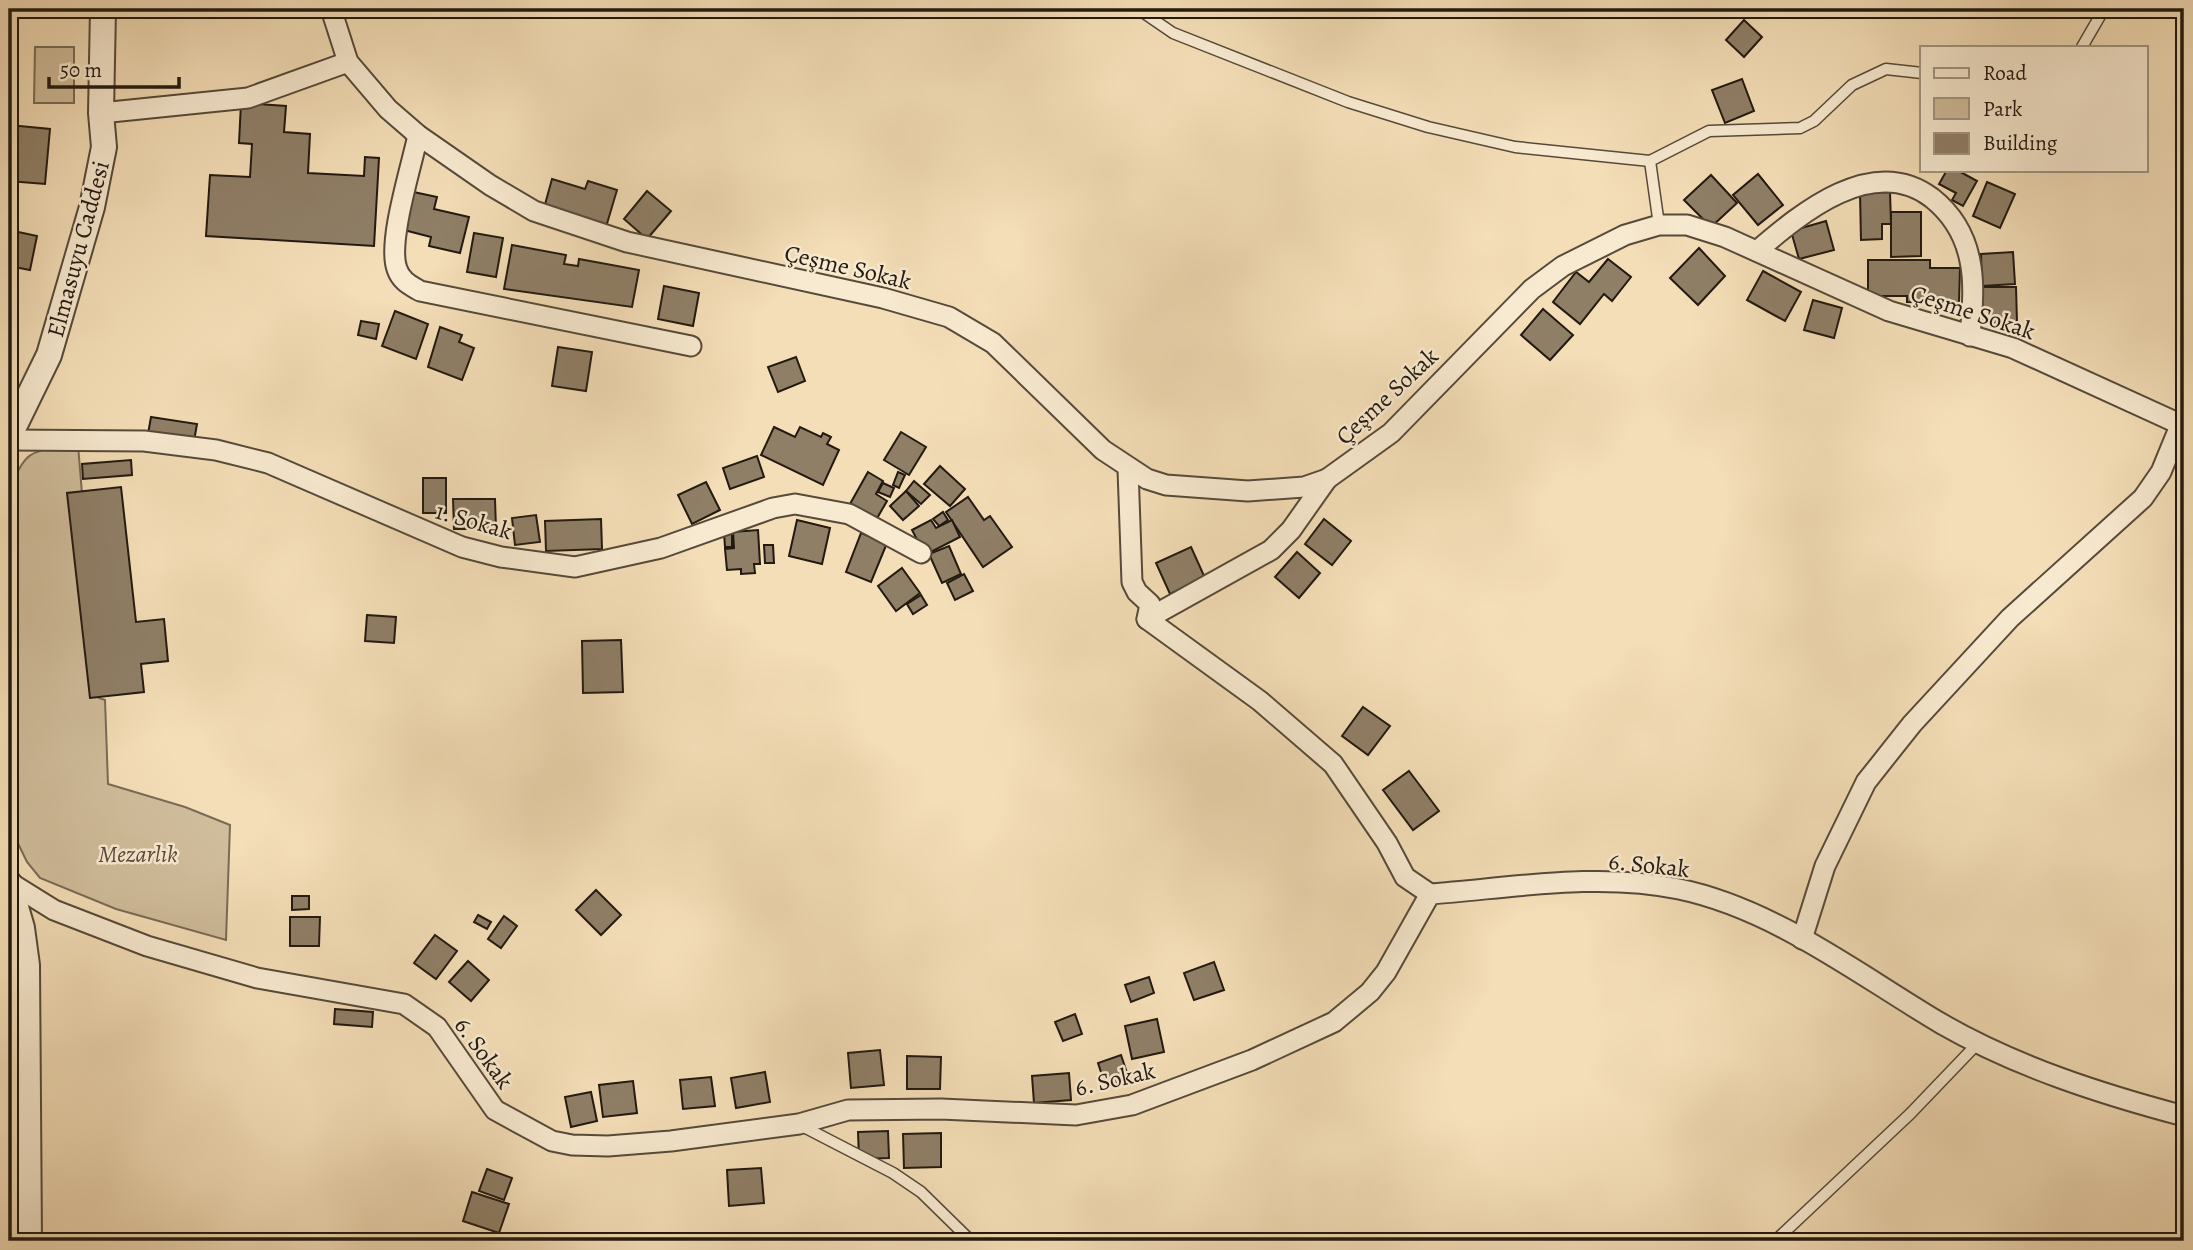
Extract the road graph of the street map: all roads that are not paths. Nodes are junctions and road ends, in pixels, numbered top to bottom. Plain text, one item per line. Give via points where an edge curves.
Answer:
1 (103, 9) edge
2 (331, 9) edge
3 (1138, 9) edge
4 (2104, 9) edge
5 (2083, 46) edge
6 (348, 62) junction
7 (1920, 73) edge
8 (101, 113) junction
9 (418, 135) junction
10 (1650, 162) junction
11 (1659, 225) junction
12 (1757, 251) junction
13 (1970, 336) junction
14 (691, 346) dead end
15 (2183, 423) edge
16 (9, 438) edge
17 (1128, 469) junction
18 (1327, 480) junction
19 (921, 554) dead end
20 (1147, 619) junction
21 (9, 883) edge
22 (1430, 894) junction
23 (1802, 939) junction
24 (1978, 1043) junction
25 (2184, 1116) edge
26 (800, 1124) junction
27 (29, 1241) edge
28 (971, 1241) edge
29 (1774, 1241) edge

1 - 8 street, Elmasuyu Caddesi
2 - 6 street, Çeşme Sokak
3 - 10 lane via 1173,33 1348,102 1429,127 1516,147
4 - 5 lane
6 - 8 street via 248,98
6 - 9 street, Çeşme Sokak via 369,90
7 - 10 lane via 1886,69 1852,85 1814,121 1800,128 1709,131
8 - 16 street, Elmasuyu Caddesi via 104,147 71,286 49,355
9 - 14 street via 395,252 396,269 405,283 419,291
9 - 17 street, Çeşme Sokak via 490,185 534,211 563,221 627,242 883,298 949,317 993,343 1083,433
10 - 11 lane
11 - 12 street, Çeşme Sokak via 1687,225
11 - 18 street, Çeşme Sokak via 1625,234 1563,266 1532,289 1391,433
12 - 13 street, Çeşme Sokak via 1889,311
12 - 13 street via 1810,209 1850,190 1885,181 1913,187 1943,207 1966,244
13 - 15 street, Çeşme Sokak via 2058,366
15 - 23 street via 2161,472 2143,498 2010,618 1912,724 1866,782 1825,866
16 - 19 street, 1. Sokak via 144,441 216,450 268,463 462,547 575,567 661,548 795,504 849,514
17 - 18 street, Çeşme Sokak via 1147,480 1199,489 1279,490
17 - 20 street via 1132,582 1150,604
18 - 20 street via 1271,550
20 - 22 street via 1260,701 1333,764 1405,877
21 - 26 street, 6. Sokak via 54,910 147,946 257,978 404,1004 437,1027 495,1110 552,1141 608,1146
21 - 27 street via 27,965
22 - 23 street, 6. Sokak via 1543,884 1646,885 1704,896
22 - 26 street, 6. Sokak via 1386,972 1334,1022 1252,1060 1144,1100 1076,1115 848,1110
23 - 24 street, 6. Sokak
24 - 25 street, 6. Sokak via 2102,1093
24 - 29 lane via 1910,1114
26 - 28 lane via 921,1192

